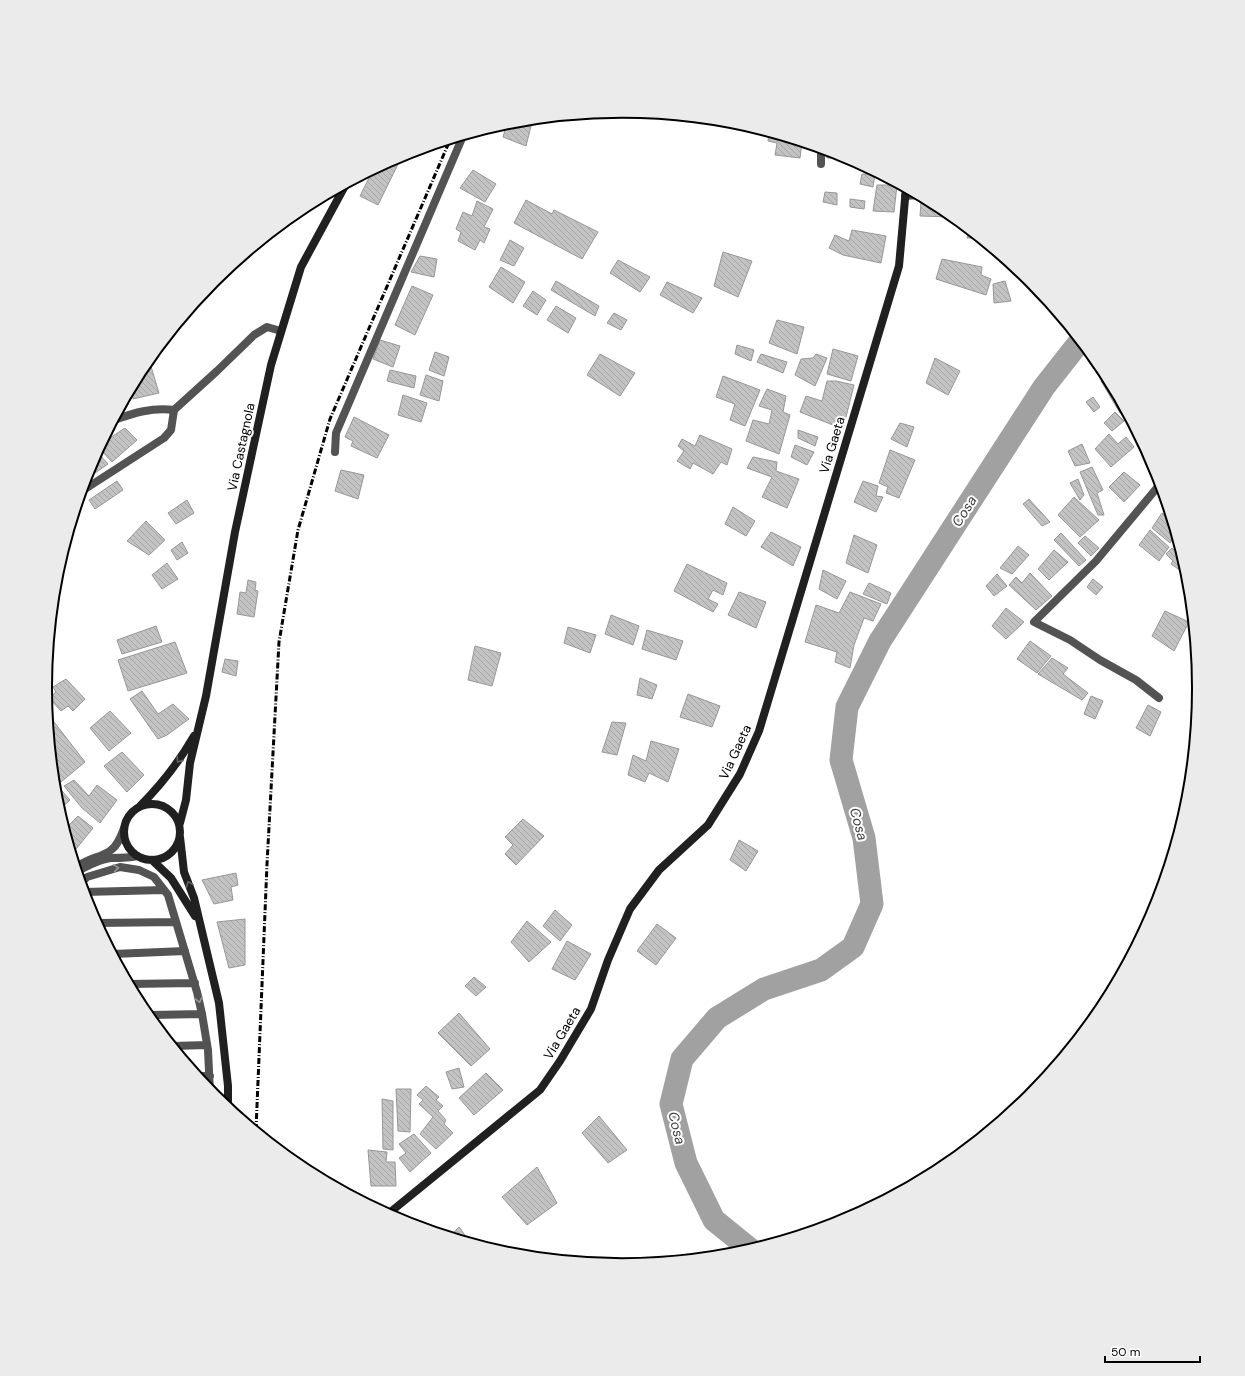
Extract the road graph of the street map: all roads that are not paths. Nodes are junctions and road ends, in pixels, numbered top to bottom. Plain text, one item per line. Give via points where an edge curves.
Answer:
1 (461, 141) edge
2 (822, 154) edge
3 (821, 164) dead end
4 (342, 192) edge
5 (906, 192) edge
6 (281, 331) junction
7 (174, 410) junction
8 (120, 418) edge
9 (335, 452) dead end
10 (89, 487) edge
11 (1157, 488) edge
12 (1159, 698) dead end
13 (200, 727) junction
14 (139, 806) junction
15 (180, 824) junction
16 (124, 828) junction
17 (180, 837) junction
18 (138, 856) junction
19 (152, 860) junction
20 (80, 864) edge
21 (81, 869) edge
22 (85, 879) edge
23 (164, 890) junction
24 (90, 892) edge
25 (176, 922) junction
26 (199, 922) junction
27 (103, 923) edge
28 (185, 951) junction
29 (118, 954) edge
30 (195, 983) junction
31 (135, 984) edge
32 (202, 1014) junction
33 (157, 1017) edge
34 (207, 1044) junction
35 (179, 1046) edge
36 (205, 1076) edge
37 (210, 1076) junction
38 (210, 1081) edge
39 (228, 1100) edge
40 (393, 1210) edge

1 - 9 street via 336,433
2 - 3 street
4 - 6 main road, Via Castagnola via 301,267
5 - 40 main road, Via Gaeta via 899,266 759,731 740,774 708,825 659,870 630,909 591,1009 540,1090
6 - 7 street via 267,327 254,335
6 - 13 main road, Via Castagnola via 271,365 235,532
7 - 8 street via 145,410
7 - 10 street via 171,430 164,438
11 - 12 street via 1096,561 1034,622 1070,640 1136,680
13 -> 14 main road via 179,761
13 - 15 main road, Via Castagnola via 190,763 186,800
14 - 15 main road via 155,803 164,806 171,810
14 - 16 main road via 126,819
15 - 17 main road
16 - 18 main road via 126,844
16 - 20 street via 111,851
17 - 19 main road via 178,845 167,856
26 -> 17 main road via 194,898 184,872
18 - 19 main road
18 - 21 street via 110,858
19 - 26 main road via 172,878
22 -> 23 street via 120,867 139,870 154,877
23 - 24 street
23 - 25 street
25 - 27 street
25 - 28 street
26 - 39 main road via 219,1003
28 - 29 street
28 - 30 street
30 - 31 street
30 -> 32 street
32 - 33 street
32 - 34 street
34 - 35 street
34 - 37 street
36 - 37 street
37 - 38 street

